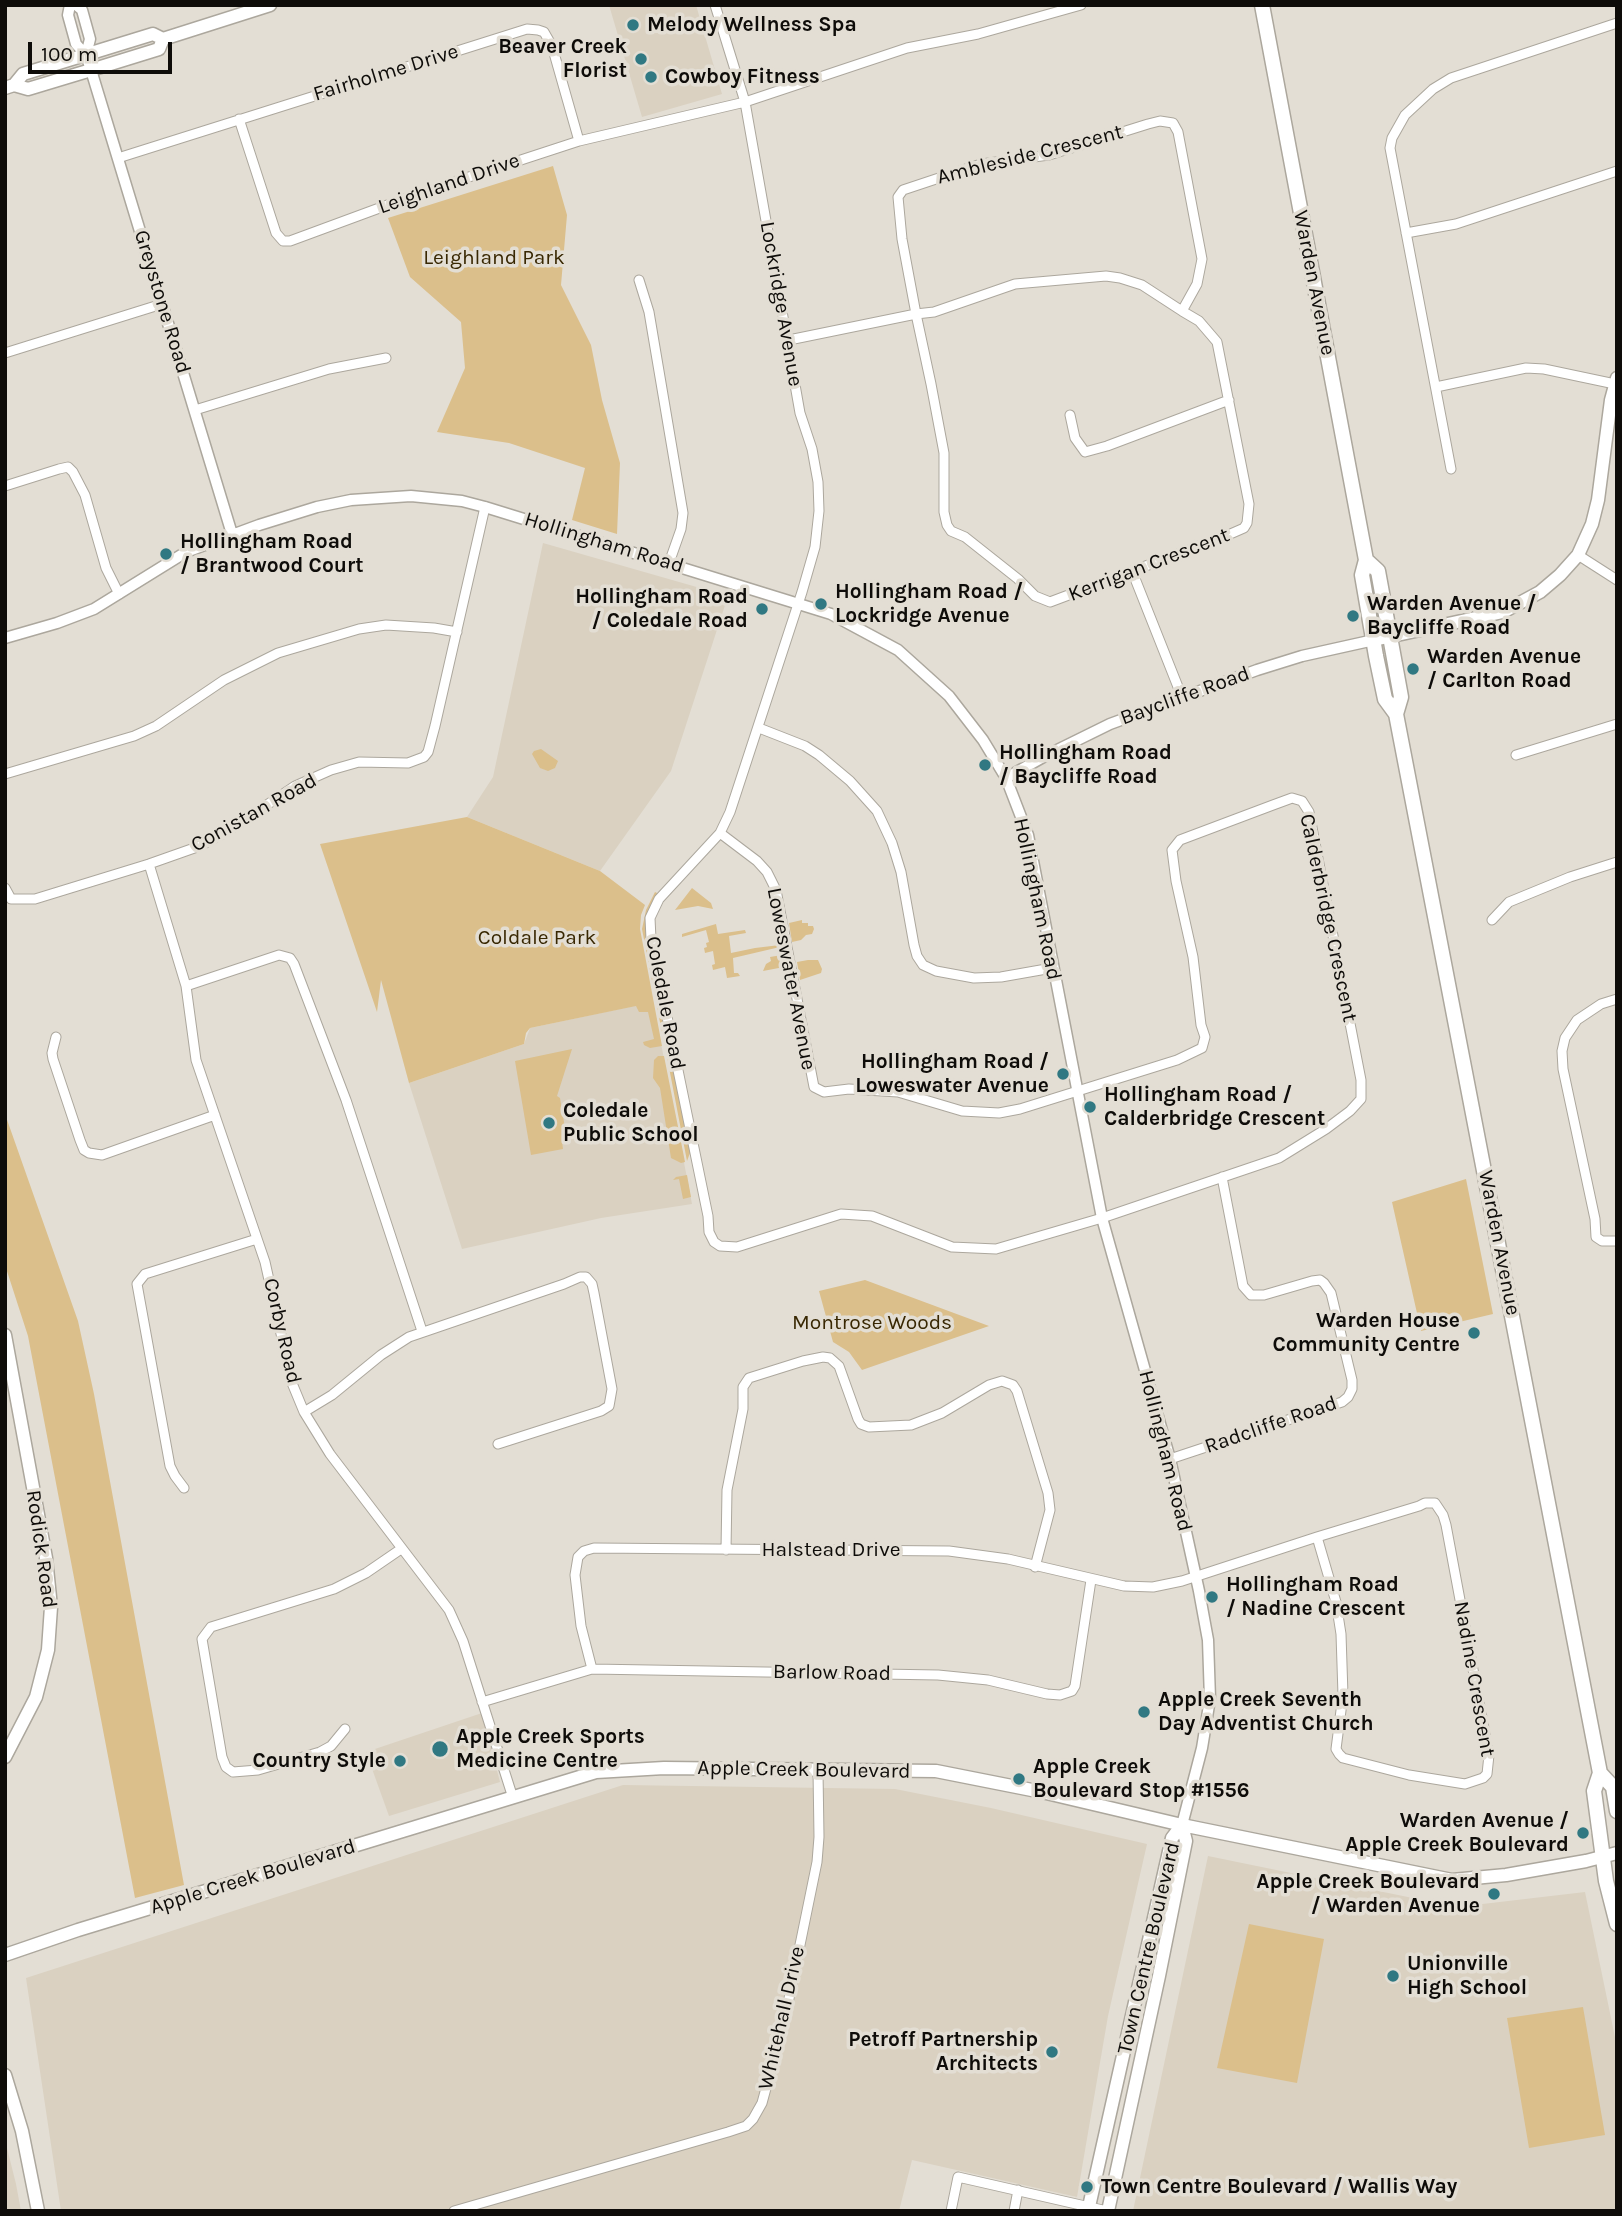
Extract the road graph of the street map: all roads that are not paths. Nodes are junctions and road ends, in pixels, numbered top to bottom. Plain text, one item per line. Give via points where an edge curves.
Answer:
1 (70, 5) edge
2 (76, 5) edge
3 (270, 5) edge
4 (715, 5) edge
5 (1081, 5) edge
6 (1262, 5) edge
7 (1617, 23) edge
8 (163, 38) junction
9 (86, 55) junction
10 (91, 70) junction
11 (9, 87) edge
12 (744, 102) junction
13 (239, 119) junction
14 (579, 141) junction
15 (118, 158) junction
16 (1617, 171) edge
17 (1406, 233) junction
18 (639, 280) dead end
19 (162, 304) junction
20 (1182, 311) junction
21 (916, 314) junction
22 (789, 340) junction
23 (5, 353) edge
24 (386, 358) dead end
25 (1616, 381) edge
26 (1436, 387) junction
27 (1229, 400) junction
28 (195, 410) junction
29 (1070, 415) dead end
30 (1451, 469) dead end
31 (5, 486) edge
32 (485, 507) junction
33 (232, 534) junction
34 (1578, 555) junction
35 (1366, 560) junction
36 (669, 563) junction
37 (1132, 571) junction
38 (1617, 580) edge
39 (119, 594) junction
40 (799, 604) junction
41 (457, 632) junction
42 (1390, 637) junction
43 (5, 638) edge
44 (1374, 640) junction
45 (1182, 697) junction
46 (1396, 714) junction
47 (1617, 724) edge
48 (759, 728) junction
49 (1516, 755) dead end
50 (5, 774) edge
51 (1006, 778) junction
52 (720, 833) junction
53 (1617, 862) edge
54 (149, 864) junction
55 (5, 888) edge
56 (1492, 920) dead end
57 (1052, 968) junction
58 (186, 986) junction
59 (1617, 999) edge
60 (56, 1037) dead end
61 (1076, 1091) junction
62 (215, 1115) junction
63 (1222, 1177) junction
64 (1102, 1218) junction
65 (257, 1239) junction
66 (1617, 1241) edge
67 (422, 1331) junction
68 (5, 1335) edge
69 (304, 1412) junction
70 (498, 1444) dead end
71 (1170, 1460) junction
72 (184, 1488) dead end
73 (1317, 1537) junction
74 (401, 1549) junction
75 (726, 1550) junction
76 (1035, 1567) junction
77 (1196, 1576) junction
78 (1091, 1580) junction
79 (592, 1669) junction
80 (482, 1702) junction
81 (345, 1730) dead end
82 (5, 1757) edge
83 (818, 1771) junction
84 (1600, 1773) junction
85 (513, 1798) junction
86 (1617, 1811) edge
87 (1182, 1825) junction
88 (1611, 1855) edge
89 (1617, 1924) edge
90 (5, 1955) edge
91 (5, 2075) edge
92 (1018, 2190) junction
93 (1089, 2209) edge
94 (38, 2211) edge
95 (454, 2211) edge
96 (951, 2211) edge
97 (1014, 2211) edge
98 (1108, 2211) edge

1 - 9 street via 76,44
2 - 9 street via 82,9 90,38
3 - 8 main road
4 - 12 street, Lockridge Avenue
5 - 12 street, Leighland Drive via 907,48
6 - 35 main road, Warden Avenue
7 - 17 street via 1451,78 1405,115 1390,148
8 - 9 main road via 153,34
8 - 10 main road via 159,49
9 - 10 street, Greystone Road
9 - 11 main road via 23,74
10 - 11 main road via 28,89
10 - 15 street, Greystone Road
12 - 14 street, Leighland Drive
12 - 22 street, Lockridge Avenue
13 - 14 street, Fairholme Drive via 527,29 548,37
13 - 14 street, Leighland Drive via 276,233 283,241
13 - 15 street, Fairholme Drive
15 - 19 street, Greystone Road
16 - 17 street via 1456,224
17 - 26 street
18 - 36 street via 649,312 683,513
19 - 23 street
19 - 28 street, Greystone Road
20 - 21 street, Kerrigan Crescent via 1142,285 1106,276 1015,284
20 - 21 street, Ambleside Crescent via 1197,284 1202,259 1178,132 1173,123 1160,121 1049,155 981,164 903,190 898,210
20 - 27 street, Kerrigan Crescent via 1199,321 1217,342
21 - 22 street, Kerrigan Crescent
21 - 37 street, Kerrigan Crescent via 944,453 944,512 951,531 965,537 1046,602
22 - 40 street, Lockridge Avenue via 800,413 818,482 815,547
24 - 28 street via 330,369
25 - 26 street via 1525,368
25 - 34 main road via 1598,499
26 - 30 street
27 - 29 street via 1085,452 1075,439
27 - 37 street, Kerrigan Crescent via 1249,504 1244,528
28 - 33 street, Greystone Road
31 - 39 street via 68,467 85,495 106,568
32 - 33 street, Hollingham Road via 439,498 383,497 317,507
32 - 36 street, Hollingham Road
32 - 41 street, Conistan Road
33 - 39 street, Hollingham Road via 186,552
34 - 38 street
34 - 42 main road via 1553,582 1516,606
35 - 42 main road, Warden Avenue via 1377,571
35 - 44 main road, Warden Avenue via 1362,575
36 - 40 street, Hollingham Road
37 - 45 street
39 - 43 street, Hollingham Road via 81,615
40 - 48 street, Coledale Road
40 - 51 street, Hollingham Road via 831,614 898,650 928,675 960,709
41 - 50 street via 386,625 278,653 224,680 145,731
41 - 54 street, Conistan Road via 429,752 424,757 408,763 359,762 331,770 295,786 200,846
42 - 44 main road
42 - 46 main road, Warden Avenue via 1401,697
44 - 45 street, Baycliffe Road via 1302,656
44 - 46 main road, Warden Avenue via 1385,699
45 - 51 street, Baycliffe Road via 1110,724
46 - 84 main road, Warden Avenue
47 - 49 street
48 - 52 street, Coledale Road
48 - 57 street via 819,755 877,811 901,872 914,944 923,965 974,978
51 - 57 street, Hollingham Road via 1027,835
52 - 61 street, Loweswater Avenue via 757,860 776,890 811,1082 818,1090 898,1092 962,1111 988,1113 1020,1109
52 - 64 street, Coledale Road via 659,899 650,918 709,1232 715,1242 737,1247 841,1214 872,1216 952,1247 996,1249
53 - 56 street via 1509,902
54 - 55 street, Conistan Road via 34,900 12,899
54 - 58 street, Corby Road
57 - 61 street, Hollingham Road
58 - 62 street, Corby Road via 196,1060
58 - 67 street via 279,955 295,964 346,1100
59 - 66 street via 1577,1020 1562,1051 1596,1237
60 - 62 street via 53,1059 80,1140 89,1153 102,1155
61 - 63 street, Calderbridge Crescent via 1202,1048 1205,1037 1193,957 1172,850 1180,840 1262,809 1292,798 1302,801 1309,813 1361,1099 1326,1129 1279,1158
61 - 64 street, Hollingham Road
62 - 65 street, Corby Road
63 - 64 street, Calderbridge Crescent
63 - 71 street, Radcliffe Road via 1243,1286 1251,1295 1265,1295 1320,1280 1324,1283 1331,1293 1352,1389 1342,1402
64 - 71 street, Hollingham Road
65 - 69 street, Corby Road via 292,1383
65 - 72 street via 145,1274 136,1284 170,1466
67 - 69 street
67 - 70 street via 580,1276 592,1284 612,1388 609,1406
68 - 82 main road, Rodick Road via 51,1607 40,1684
69 - 74 street, Corby Road
71 - 77 street, Hollingham Road
73 - 73 street, Nadine Crescent via 1341,1634 1339,1754 1409,1775 1465,1784 1483,1778 1489,1755 1439,1508 1425,1503
73 - 77 street, Nadine Crescent
74 - 80 street, Corby Road via 449,1610
74 - 81 street via 334,1589 211,1627 202,1639 226,1768 244,1772 320,1752
75 - 76 street, Halstead Drive via 949,1551
75 - 76 street via 727,1490 743,1387 749,1378 823,1357 839,1366 858,1419 870,1427 911,1425 942,1413 989,1384 1002,1381 1013,1385 1048,1493 1049,1510
75 - 79 street, Halstead Drive via 584,1551 578,1557 575,1575
76 - 78 street, Halstead Drive
77 - 78 street, Halstead Drive via 1153,1587
77 - 87 street, Hollingham Road via 1208,1640 1210,1699
78 - 79 street, Barlow Road via 1075,1686 1060,1695 938,1675
79 - 80 street, Barlow Road
80 - 85 street, Corby Road
83 - 85 main road, Apple Creek Boulevard via 664,1768 596,1772
83 - 87 main road, Apple Creek Boulevard via 936,1771
83 - 95 street, Whitehall Drive via 817,1861 785,2018 759,2111 746,2126 728,2133
84 - 86 main road, Warden Avenue via 1613,1787
84 - 88 main road, Warden Avenue via 1594,1791
85 - 90 main road, Apple Creek Boulevard
87 - 88 main road, Apple Creek Boulevard via 1452,1880
87 - 93 main road, Town Centre Boulevard via 1172,1838
87 - 98 main road, Town Centre Boulevard via 1185,1841
88 - 89 main road, Warden Avenue via 1606,1881
91 - 94 main road
92 - 93 street
92 - 96 street via 958,2177
92 - 97 street
93 - 98 street

